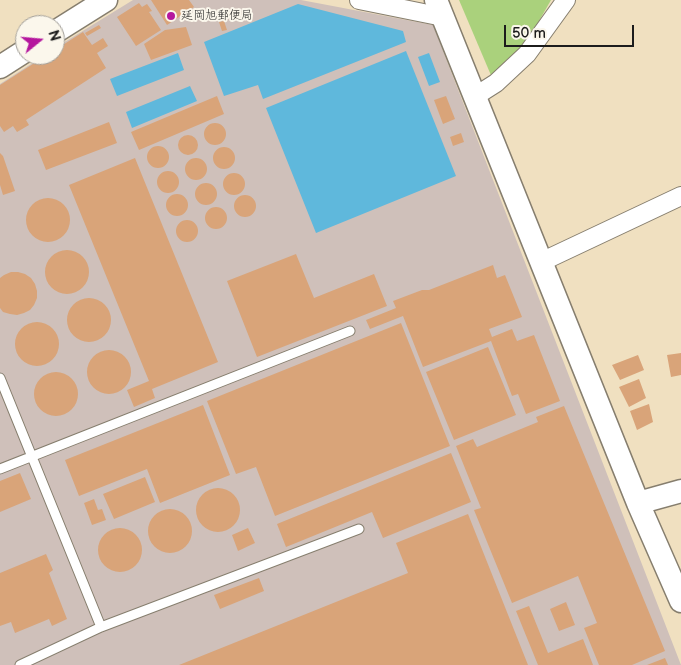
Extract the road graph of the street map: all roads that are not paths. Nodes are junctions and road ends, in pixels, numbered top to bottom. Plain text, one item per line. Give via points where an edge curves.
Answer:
1 (106, 0) edge
2 (359, 0) edge
3 (566, 0) edge
4 (439, 9) edge
5 (65, 26) edge
6 (15, 57) edge
7 (0, 67) edge
8 (474, 97) junction
9 (681, 196) edge
10 (541, 262) junction
11 (350, 332) dead end
12 (0, 378) edge
13 (32, 457) junction
14 (0, 469) edge
15 (681, 491) edge
16 (638, 503) junction
17 (359, 529) dead end
18 (681, 600) edge
19 (101, 627) junction
20 (20, 665) edge

1 - 5 street
2 - 4 street
3 - 8 street via 527,54 496,83
4 - 8 street
6 - 7 street
8 - 10 street
9 - 10 street
10 - 16 street
11 - 13 lane
12 - 13 lane
13 - 14 lane
13 - 19 lane
15 - 16 street
16 - 18 street
17 - 19 lane
19 - 20 lane

